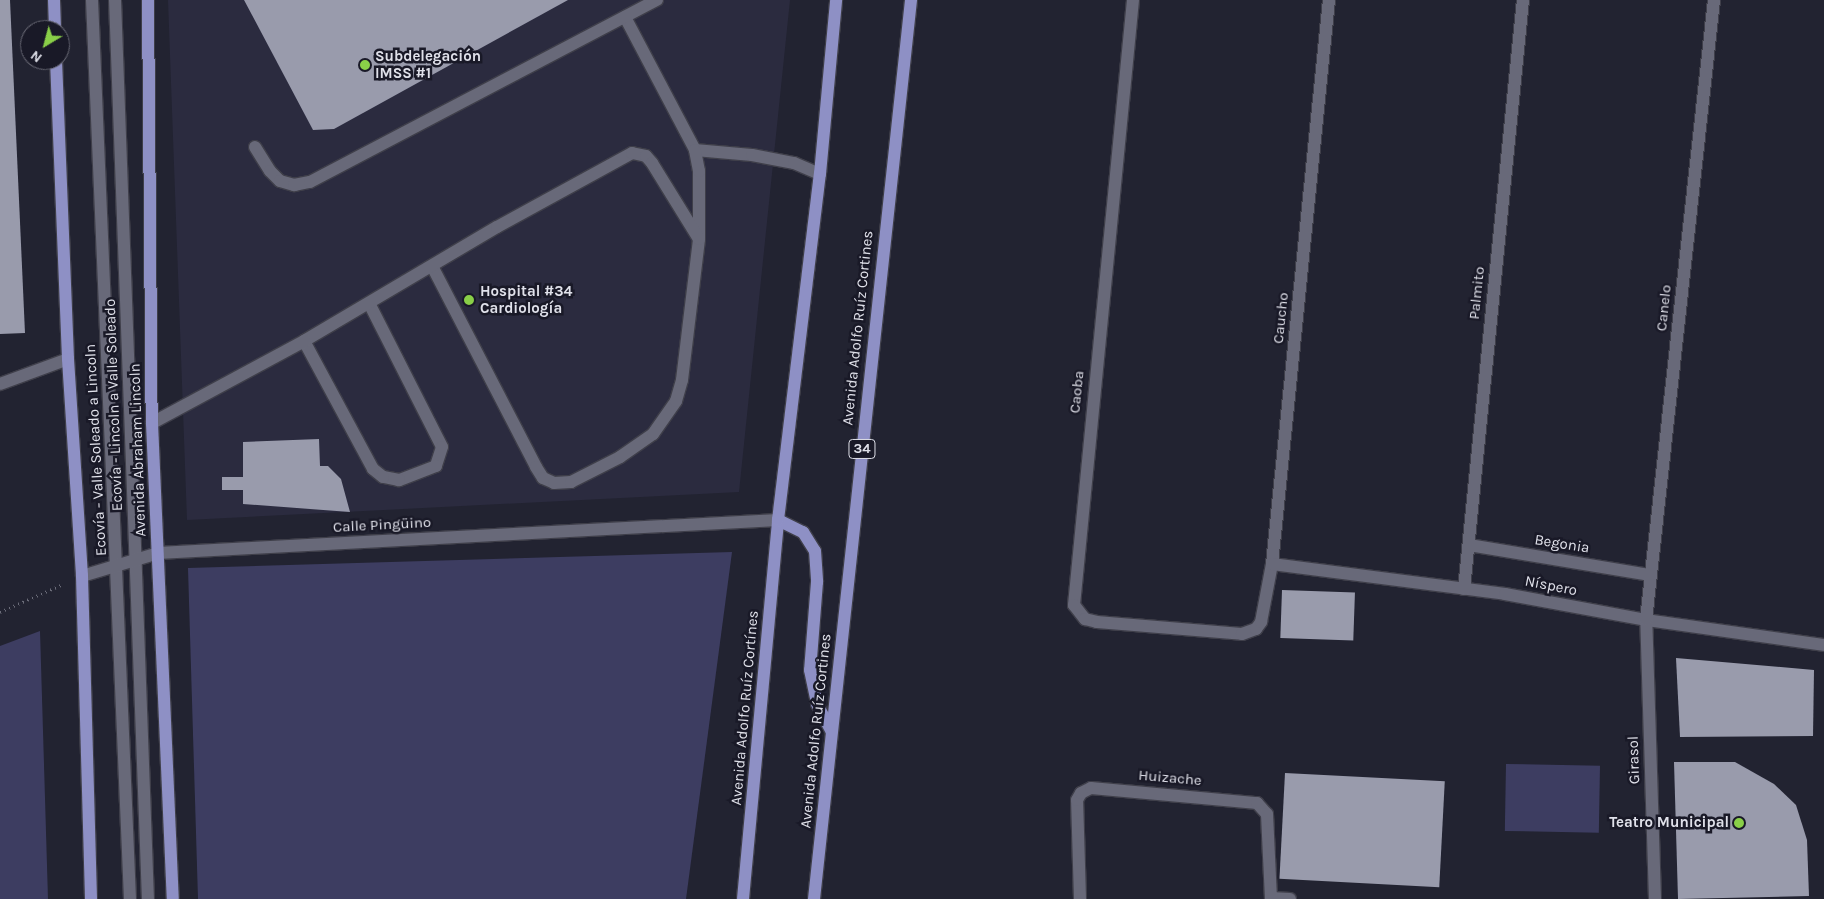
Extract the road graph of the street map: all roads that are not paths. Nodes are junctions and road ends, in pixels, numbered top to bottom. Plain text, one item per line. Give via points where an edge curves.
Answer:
1 (54, 0) edge
2 (92, 0) edge
3 (115, 0) edge
4 (148, 0) edge
5 (657, 0) edge
6 (836, 0) edge
7 (911, 0) edge
8 (1133, 0) edge
9 (1329, 0) edge
10 (1523, 0) edge
11 (1714, 0) edge
12 (625, 17) junction
13 (55, 20) edge
14 (56, 70) edge
15 (255, 147) dead end
16 (695, 150) junction
17 (820, 174) junction
18 (699, 239) junction
19 (432, 266) junction
20 (369, 303) junction
21 (304, 341) junction
22 (68, 359) junction
23 (0, 384) edge
24 (152, 423) junction
25 (778, 520) junction
26 (1469, 545) junction
27 (158, 552) junction
28 (135, 558) junction
29 (117, 563) junction
30 (1272, 564) junction
31 (1651, 575) junction
32 (82, 576) junction
33 (1464, 589) junction
34 (1646, 620) junction
35 (1250, 632) joint
36 (1824, 645) edge
37 (831, 730) junction
38 (91, 899) edge
39 (130, 899) edge
40 (148, 899) edge
41 (173, 899) edge
42 (743, 899) edge
43 (814, 899) edge
44 (1080, 899) edge
45 (1271, 899) edge
46 (1290, 899) edge
47 (1655, 899) edge

1 - 13 main road
2 - 29 street, Ecovía - Valle Soleado a Lincoln
3 - 28 street, Ecovía - Lincoln a Valle Soleado
4 - 24 main road, Avenida Abraham Lincoln
5 - 12 street
6 - 17 main road
7 - 37 main road, Avenida Adolfo Ruíz Cortines / 34
8 - 35 street, Caoba via 1074,605 1085,619 1096,622
9 - 30 street, Caucho
10 - 26 street, Palmito
11 - 31 street, Canelo
12 - 15 street via 310,182 294,185 280,181 270,172
12 - 16 street
14 - 22 main road
16 - 17 street via 760,156
16 - 18 street via 699,171
17 - 25 main road
18 - 19 street via 652,163 646,156 632,153
18 - 19 street via 682,380 668,417 653,434 620,457 562,484 543,478 536,467
19 - 20 street
20 - 21 street
20 - 21 street via 442,447 436,466 399,480 383,477 373,469
21 - 24 street
22 - 23 street
22 - 32 main road
24 - 27 main road, Avenida Abraham Lincoln
25 - 27 street, Calle Pingüino
25 - 37 main road via 803,532 815,550 817,582 810,670 817,704
25 - 42 main road, Avenida Adolfo Ruíz Cortínes
26 - 31 street, Begonia
26 - 33 street, Palmito
27 - 28 street, Calle Pingüino
27 - 41 main road, Avenida Abraham Lincoln
28 - 29 street, Calle Pingüino
28 - 40 street, Ecovía - Lincoln a Valle Soleado
29 - 32 street, Calle Pingüino
29 - 39 street, Ecovía - Valle Soleado a Lincoln
30 - 33 street, Níspero
30 - 35 street, Caucho via 1264,614 1256,629
31 - 34 street, Canelo
32 - 38 main road
33 - 34 street, Níspero
34 - 36 street, Níspero
34 - 47 street, Girasol
37 - 43 main road, Avenida Adolfo Ruíz Cortines / 34
44 - 45 street, Huizache via 1077,806 1081,793 1091,788 1257,803 1267,814
45 - 46 street

